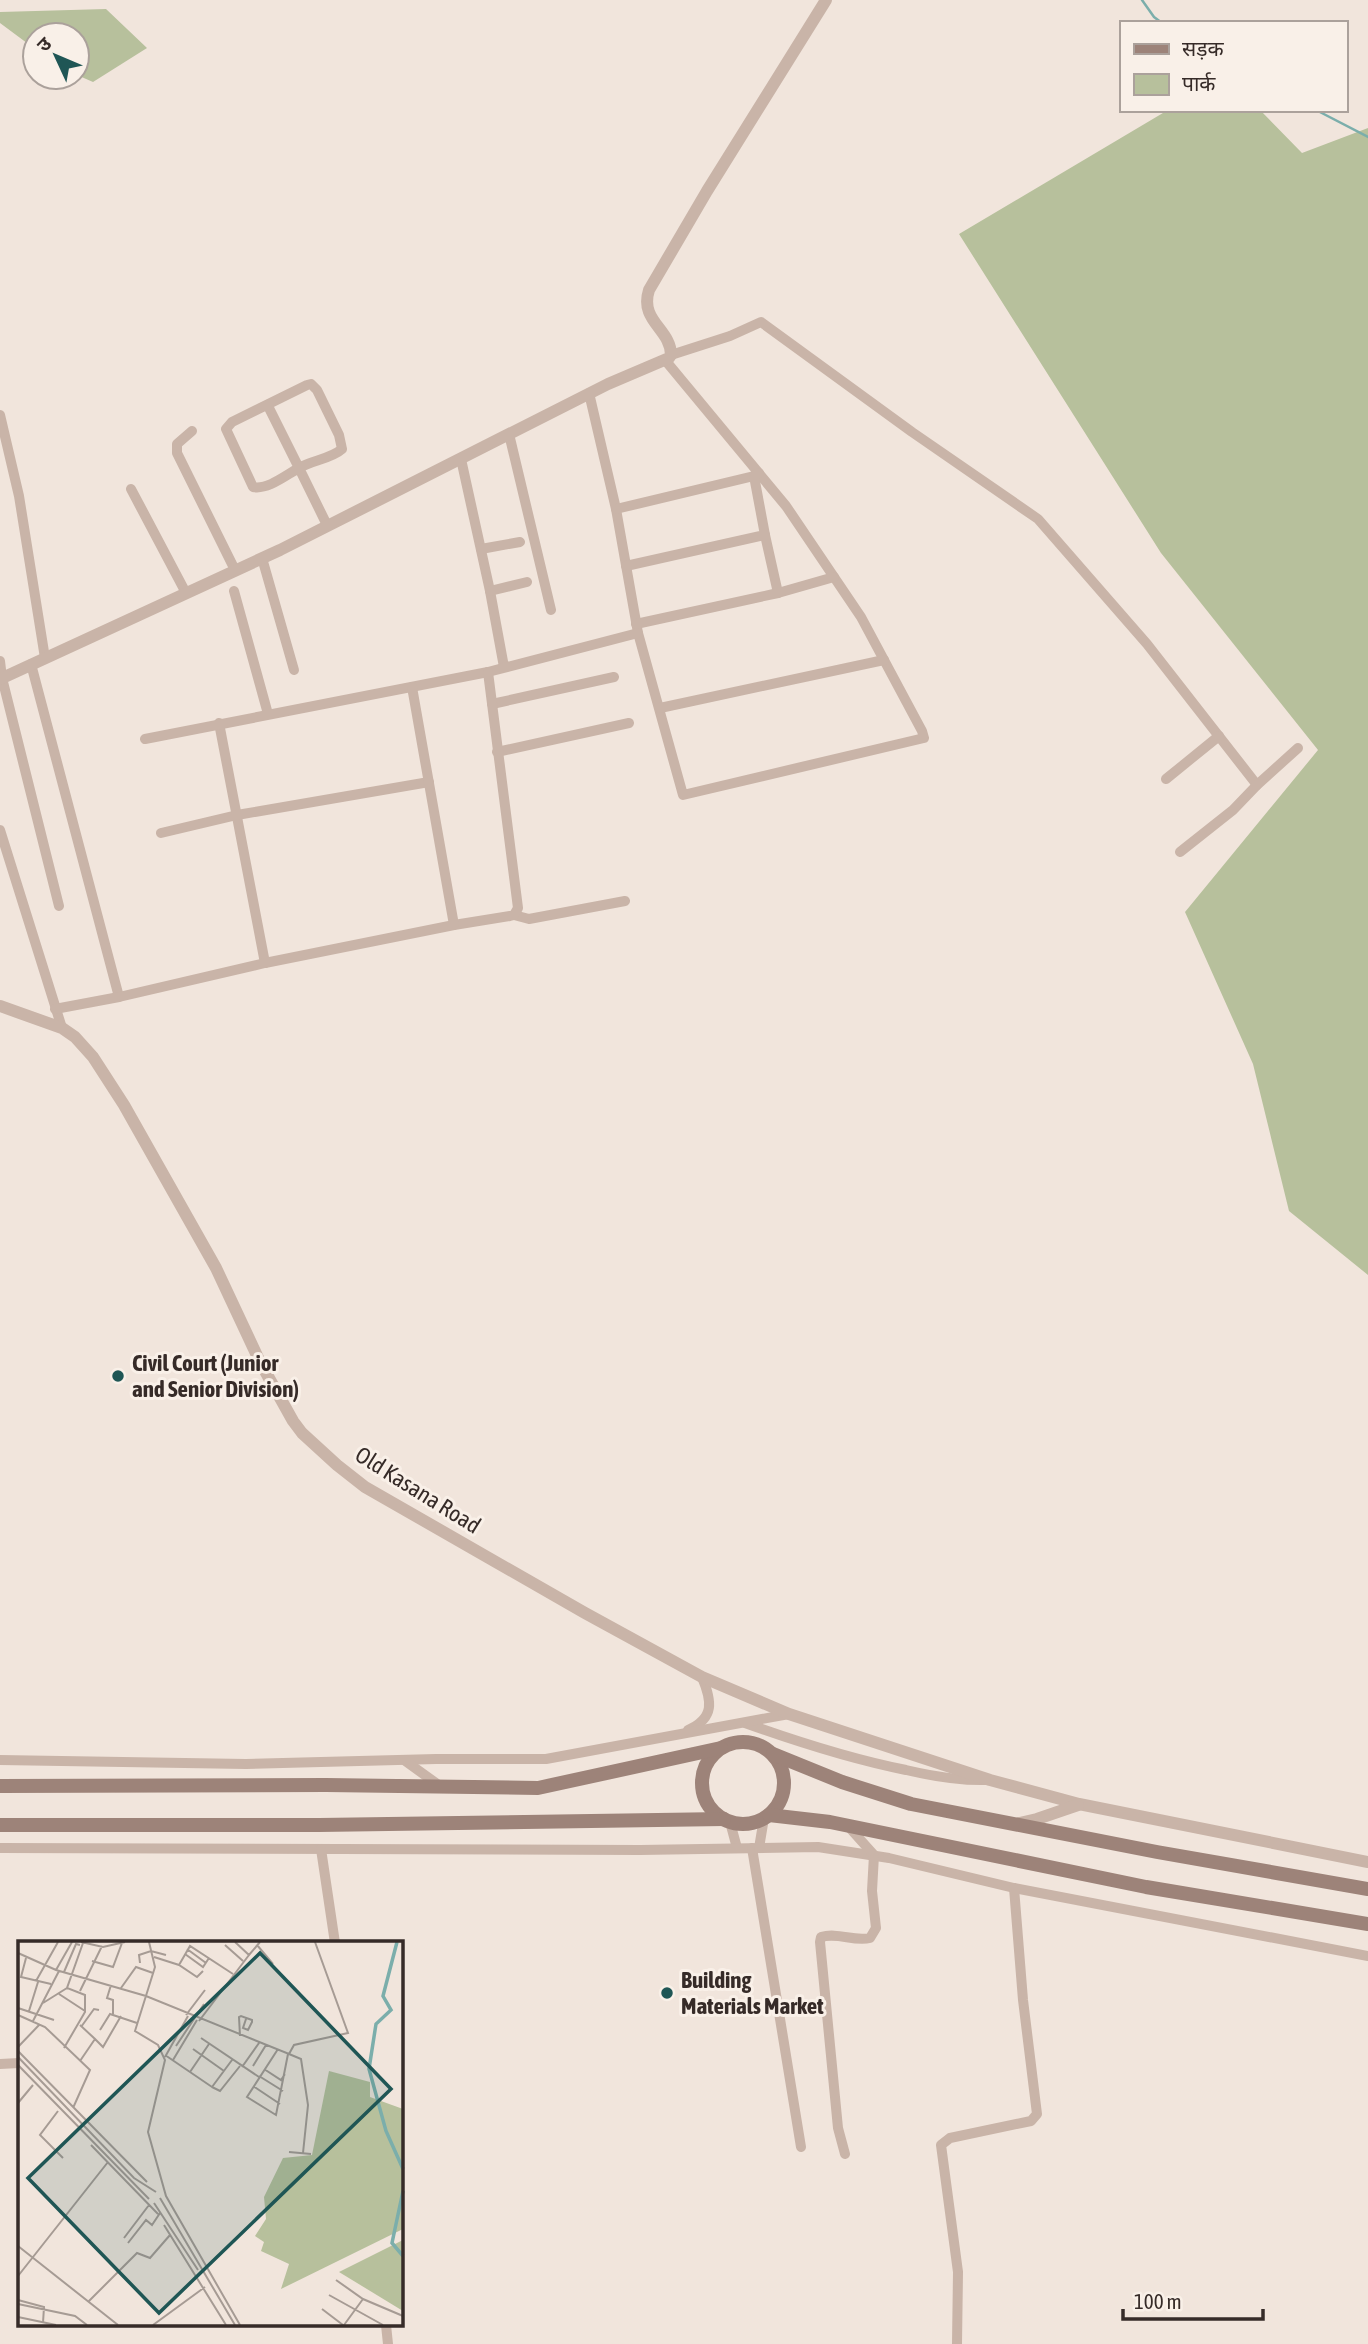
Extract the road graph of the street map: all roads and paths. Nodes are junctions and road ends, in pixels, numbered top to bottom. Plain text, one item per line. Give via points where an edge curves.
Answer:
1 (825, 0) edge
2 (668, 358) junction
3 (589, 393) junction
4 (268, 406) junction
5 (0, 415) edge
6 (192, 431) dead end
7 (509, 435) junction
8 (461, 458) junction
9 (299, 468) junction
10 (756, 474) junction
11 (131, 489) dead end
12 (616, 509) junction
13 (327, 525) junction
14 (765, 535) junction
15 (520, 542) dead end
16 (481, 549) junction
17 (262, 558) junction
18 (626, 566) junction
19 (235, 570) junction
20 (834, 577) junction
21 (527, 582) dead end
22 (234, 591) dead end
23 (490, 591) junction
24 (186, 593) junction
25 (778, 593) junction
26 (551, 610) dead end
27 (637, 628) junction
28 (45, 658) junction
29 (884, 660) junction
30 (0, 661) edge
31 (31, 664) junction
32 (504, 667) junction
33 (294, 670) dead end
34 (488, 671) junction
35 (614, 677) dead end
36 (1, 678) edge
37 (412, 687) junction
38 (492, 704) junction
39 (660, 708) junction
40 (268, 714) junction
41 (219, 723) junction
42 (629, 723) dead end
43 (1219, 736) junction
44 (145, 739) dead end
45 (1298, 748) dead end
46 (497, 752) junction
47 (1166, 779) dead end
48 (429, 782) junction
49 (1257, 785) junction
50 (237, 815) junction
51 (0, 830) edge
52 (161, 833) dead end
53 (1180, 852) dead end
54 (625, 901) dead end
55 (59, 906) dead end
56 (514, 915) junction
57 (454, 925) junction
58 (265, 963) junction
59 (119, 997) junction
60 (0, 1006) edge
61 (55, 1009) junction
62 (62, 1028) junction
63 (702, 1676) junction
64 (789, 1714) junction
65 (745, 1723) junction
66 (676, 1735) junction
67 (721, 1748) junction
68 (773, 1754) junction
69 (0, 1760) edge
70 (404, 1760) junction
71 (990, 1780) junction
72 (0, 1786) edge
73 (440, 1786) junction
74 (1079, 1804) junction
75 (766, 1817) junction
76 (727, 1821) junction
77 (1013, 1824) junction
78 (0, 1825) edge
79 (848, 1826) junction
80 (0, 1848) edge
81 (737, 1848) junction
82 (756, 1848) junction
83 (321, 1849) junction
84 (874, 1855) junction
85 (1368, 1863) edge
86 (1014, 1888) junction
87 (1368, 1889) edge
88 (1368, 1924) edge
89 (335, 1941) edge
90 (1368, 1956) edge
91 (18, 2063) edge
92 (0, 2064) edge
93 (801, 2147) dead end
94 (845, 2154) dead end
95 (386, 2326) edge
96 (388, 2344) edge
97 (957, 2344) edge

1 - 2 street via 649,290 648,312 671,347
2 - 3 street
2 - 10 street
2 - 43 street via 761,322 1038,519
3 - 7 street
3 - 12 street
4 - 9 street
4 - 9 street via 226,429 250,483 261,488
4 - 9 street via 311,384 340,435 342,449 335,455
5 - 28 street via 19,496
6 - 19 street via 177,444 177,453
7 - 8 street
7 - 26 street
8 - 13 street
8 - 16 street
9 - 13 street
10 - 12 street
10 - 14 street
10 - 20 street via 786,506
11 - 24 street
12 - 18 street
13 - 17 street
14 - 18 street
14 - 25 street
15 - 16 street
16 - 23 street
17 - 19 street
17 - 33 street
18 - 27 street
19 - 24 street
20 - 25 street
20 - 29 street
21 - 23 street
22 - 40 street
23 - 32 street
24 - 28 street
25 - 27 street
27 - 32 street
27 - 39 street
28 - 31 street
29 - 39 street
29 - 39 street via 924,738 683,795
30 - 36 street
31 - 36 street
31 - 59 street
32 - 34 street
34 - 37 street
34 - 38 street
35 - 38 street
36 - 55 street
37 - 40 street
37 - 48 street
38 - 46 street
40 - 41 street
41 - 44 street
41 - 50 street
42 - 46 street
43 - 47 street
43 - 49 street
45 - 49 street
46 - 56 street via 518,903
48 - 50 street
48 - 57 street
49 - 53 street
50 - 52 street
50 - 58 street
51 - 61 street
54 - 56 street via 529,919
56 - 57 street
57 - 58 street
58 - 59 street
59 - 61 street
60 - 62 street, Old Kasana Road
61 - 62 street
62 - 63 street, Old Kasana Road via 93,1057 124,1105 302,1433 365,1487
63 - 64 street, Old Kasana Road
63 - 66 street via 709,1692 706,1718
64 - 65 street
64 - 71 street, Old Kasana Road
65 - 66 street
65 - 71 street via 860,1760 958,1779
66 - 70 street via 546,1759
67 - 68 main road via 741,1741
67 - 73 main road via 538,1788
67 - 76 main road via 705,1766 702,1786 708,1805
68 - 75 main road via 784,1786 779,1802
68 - 77 main road via 911,1804
69 - 70 street via 246,1764
70 - 73 street
71 - 74 street, Old Kasana Road
72 - 73 main road
74 - 77 street
74 - 85 street, Old Kasana Road
75 - 76 main road via 748,1824
75 - 79 main road
75 - 82 street
76 - 78 main road
76 - 81 street
77 - 87 main road
79 - 84 street
79 - 88 main road via 1146,1887
80 - 83 street
81 - 82 street
81 - 83 street
82 - 84 street via 818,1847
82 - 93 street
83 - 89 street
84 - 86 street
84 - 94 street via 874,1934 857,1940 824,1936 820,1942 838,2128
86 - 90 street
86 - 97 street via 1037,2114 1031,2121 950,2138 941,2145 958,2272
91 - 92 street
95 - 96 street

